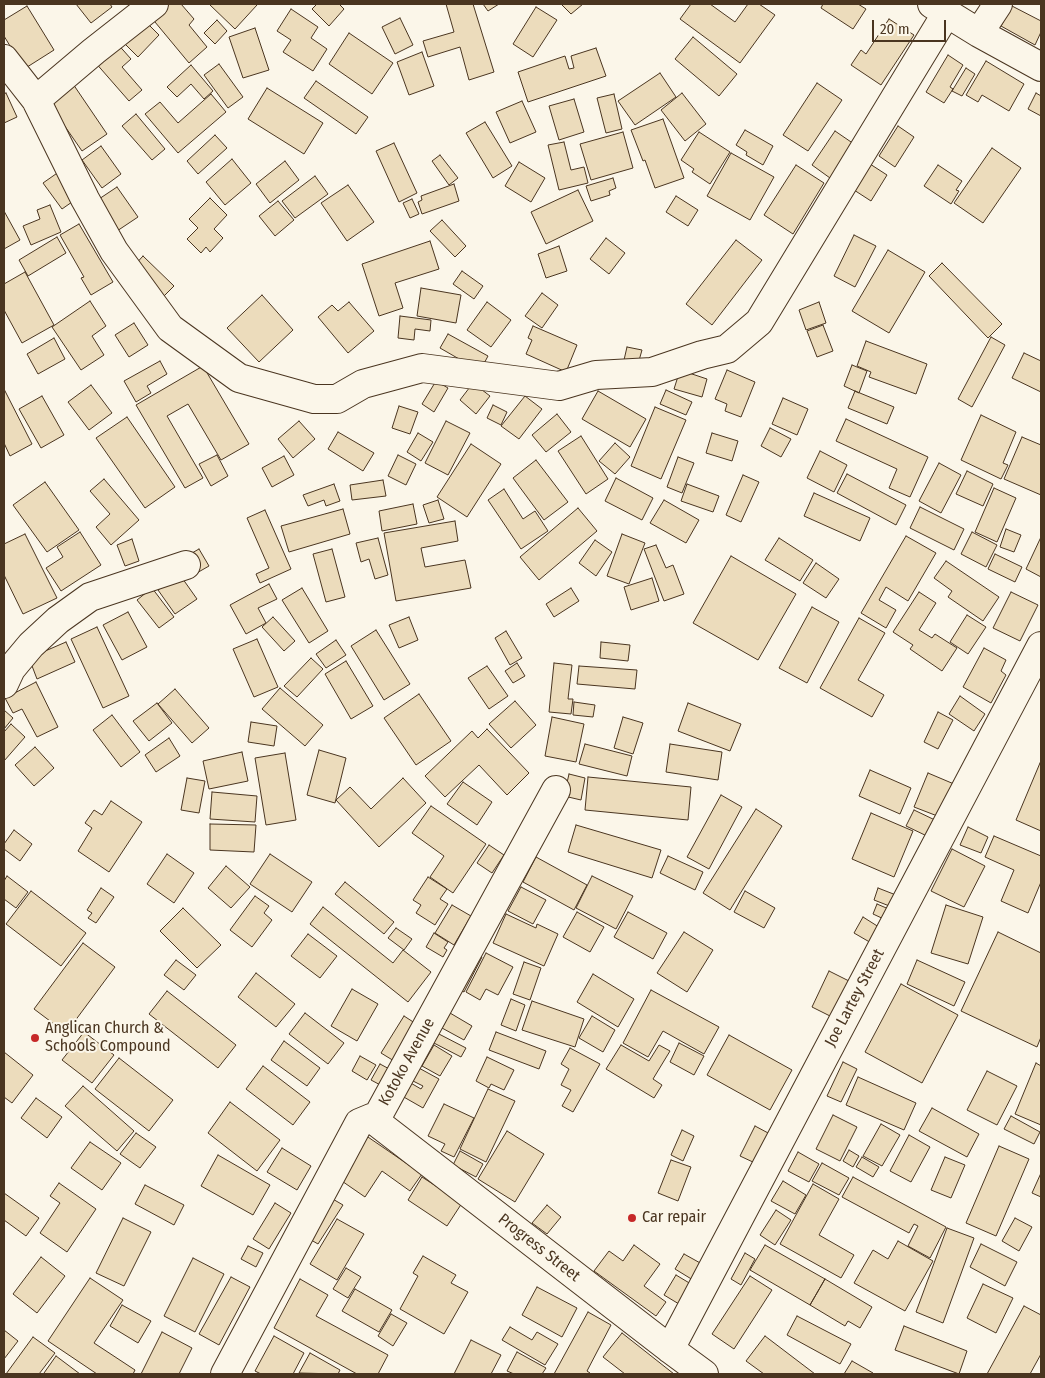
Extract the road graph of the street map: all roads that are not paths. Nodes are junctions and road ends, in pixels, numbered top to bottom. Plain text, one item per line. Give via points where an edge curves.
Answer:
1 (154, 4) edge
2 (998, 4) edge
3 (939, 9) edge
4 (979, 33) junction
5 (4, 59) edge
6 (1041, 67) edge
7 (36, 100) junction
8 (186, 565) dead end
9 (1041, 646) edge
10 (4, 684) edge
11 (556, 790) dead end
12 (375, 1122) junction
13 (670, 1349) junction
14 (225, 1374) edge
15 (704, 1374) edge

1 - 7 street
2 - 4 street
3 - 4 street
3 - 7 street via 759,322 727,349 652,372 596,375 559,386 422,368 363,384 337,399 314,399 239,378 170,328 114,251
4 - 6 street
5 - 7 street
8 - 10 street via 90,597 58,620 32,645 11,669
9 - 13 street, Joe Lartey Street
11 - 12 street, Kotoko Avenue
12 - 13 street, Progress Street
12 - 14 street, Kotoko Avenue via 371,1118 359,1123
13 - 15 street, Progress Street

